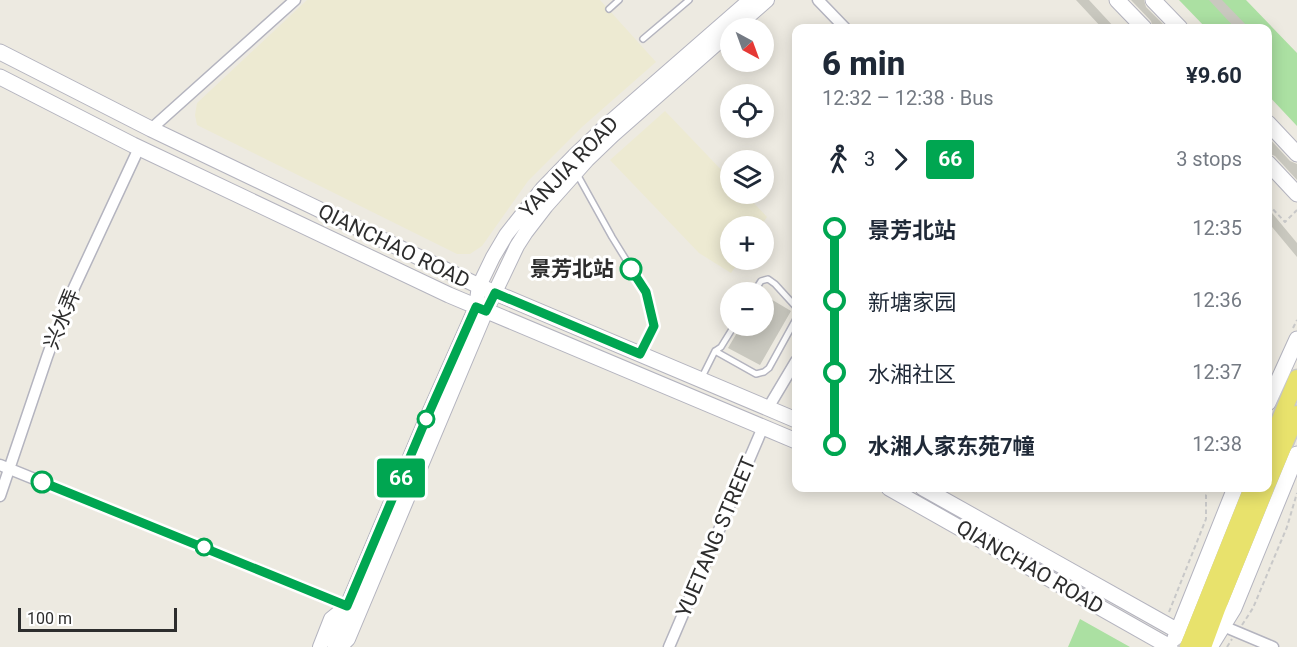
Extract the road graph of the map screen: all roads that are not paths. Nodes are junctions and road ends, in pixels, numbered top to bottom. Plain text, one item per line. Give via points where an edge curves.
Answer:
1 (295, 0) edge
2 (619, 0) edge
3 (689, 0) edge
4 (750, 0) edge
5 (768, 0) edge
6 (818, 0) edge
7 (1117, 0) edge
8 (1156, 1) edge
9 (609, 9) dead end
10 (747, 18) edge
11 (840, 24) edge
12 (1135, 24) edge
13 (1176, 24) edge
14 (644, 39) dead end
15 (720, 41) edge
16 (0, 52) edge
17 (0, 77) edge
18 (1272, 127) edge
19 (152, 129) junction
20 (139, 148) junction
21 (1297, 154) edge
22 (1272, 167) edge
23 (576, 172) junction
24 (1297, 194) edge
25 (774, 283) edge
26 (479, 286) junction
27 (495, 293) junction
28 (792, 302) edge
29 (481, 309) junction
30 (792, 326) edge
31 (728, 336) edge
32 (1297, 339) edge
33 (714, 351) junction
34 (640, 354) junction
35 (792, 368) edge
36 (1297, 378) edge
37 (700, 380) junction
38 (1272, 394) edge
39 (768, 408) junction
40 (1297, 414) edge
41 (792, 418) edge
42 (763, 427) junction
43 (792, 439) edge
44 (1272, 439) edge
45 (1297, 453) edge
46 (5, 467) edge
47 (1272, 473) edge
48 (896, 492) edge
49 (931, 492) edge
50 (1232, 492) edge
51 (1251, 492) edge
52 (1264, 492) edge
53 (0, 496) edge
54 (368, 591) junction
55 (347, 606) junction
56 (1211, 607) junction
57 (1171, 627) junction
58 (1231, 629) junction
59 (320, 647) edge
60 (335, 647) edge
61 (340, 647) edge
62 (354, 647) edge
63 (669, 647) edge
64 (1171, 647) edge
65 (1188, 647) edge
66 (1203, 647) edge
67 (1210, 647) edge
68 (1273, 647) edge

1 - 19 street
2 - 9 lane
3 - 14 lane
4 - 26 street, YANJIA ROAD via 609,123 543,188 506,235
5 - 10 street
6 - 11 street
7 - 12 main road
8 - 13 main road
15 - 23 street, YANJIA ROAD
16 - 19 main road, QIANCHAO ROAD
17 - 20 main road, QIANCHAO ROAD
18 - 21 main road
19 - 26 main road, QIANCHAO ROAD
20 - 29 main road, QIANCHAO ROAD
20 - 46 street, 兴水弄 via 65,307
22 - 24 main road
23 - 27 street, YANJIA ROAD via 526,232
23 - 34 lane via 646,292 654,326
25 - 28 lane
26 - 27 main road, QIANCHAO ROAD
26 - 29 street, YANJIA ROAD
27 - 29 street, YANJIA ROAD
27 - 34 main road, QIANCHAO ROAD
29 - 42 main road, QIANCHAO ROAD
29 - 54 street, YANJIA ROAD
29 - 55 street, YANJIA ROAD via 424,424
30 - 33 lane via 764,372 756,374
31 - 33 lane
32 - 38 main road
33 - 37 lane
34 - 37 main road, QIANCHAO ROAD
35 - 39 street
36 - 44 main road
37 - 39 main road, QIANCHAO ROAD
39 - 41 main road, QIANCHAO ROAD
40 - 47 main road
42 - 43 main road, QIANCHAO ROAD
42 - 63 street, YUETANG STREET
45 - 58 main road via 1234,608
46 - 53 street, 兴水弄
46 - 55 street
48 - 64 main road, QIANCHAO ROAD
49 - 57 main road, QIANCHAO ROAD
50 - 57 main road
51 - 56 main road
52 - 56 main road
54 - 61 street, YANJIA ROAD via 348,639
54 - 62 street, YANJIA ROAD via 369,610
55 - 59 street, YANJIA ROAD via 331,619
55 - 60 street, YANJIA ROAD
56 - 65 main road
56 - 66 main road
57 - 64 main road
58 - 67 main road
58 - 68 street

